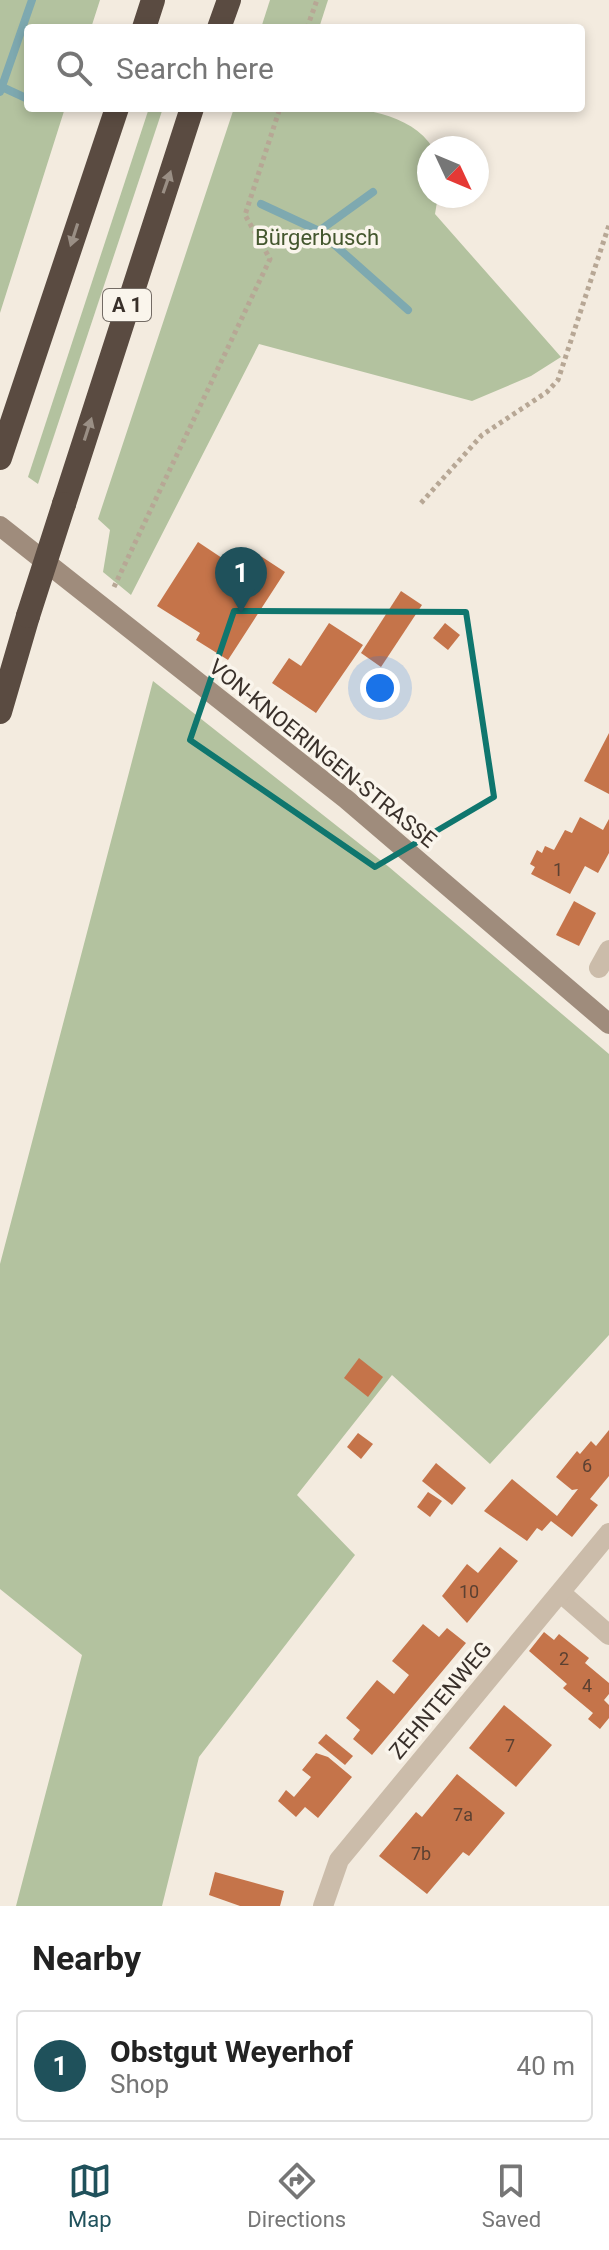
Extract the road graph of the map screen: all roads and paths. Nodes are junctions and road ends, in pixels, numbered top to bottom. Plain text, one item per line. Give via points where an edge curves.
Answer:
1 (153, 0) edge
2 (229, 0) edge
3 (317, 0) edge
4 (145, 24) edge
5 (220, 24) edge
6 (308, 24) edge
7 (116, 112) edge
8 (191, 112) edge
9 (279, 112) edge
10 (609, 225) edge
11 (0, 457) edge
12 (421, 503) dead end
13 (0, 526) edge
14 (105, 608) junction
15 (0, 712) edge
16 (609, 1024) edge
17 (609, 1533) edge
18 (561, 1593) junction
19 (609, 1635) edge
20 (323, 1906) edge

1 - 4 highway
2 - 5 highway
3 - 6 path
7 -> 11 highway
15 -> 8 highway, A 1, bridge
9 - 14 path via 245,215 270,259
10 - 12 path via 558,380 482,435
13 - 14 main road, VON-KNOERINGEN-STRASSE
14 - 16 main road, VON-KNOERINGEN-STRASSE via 346,799
17 - 18 street, ZEHNTENWEG
18 - 19 street
18 - 20 street, ZEHNTENWEG via 339,1860

